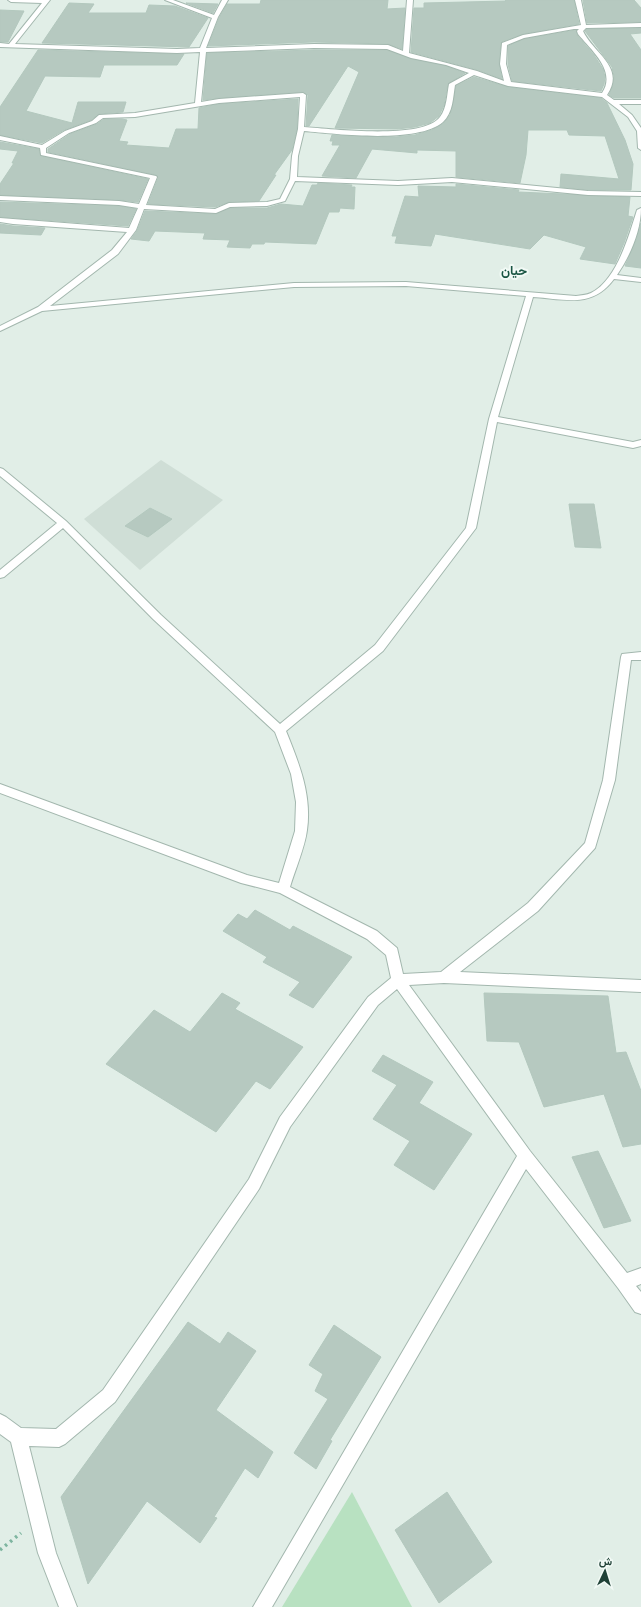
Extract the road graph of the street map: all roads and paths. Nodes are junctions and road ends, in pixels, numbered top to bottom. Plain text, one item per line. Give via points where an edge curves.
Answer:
1 (11, 0) edge
2 (168, 0) edge
3 (225, 0) edge
4 (410, 0) edge
5 (578, 0) edge
6 (46, 1) edge
7 (215, 17) junction
8 (641, 25) edge
9 (584, 26) junction
10 (0, 44) edge
11 (12, 44) junction
12 (203, 49) junction
13 (406, 54) junction
14 (475, 72) junction
15 (508, 84) junction
16 (604, 95) junction
17 (612, 102) junction
18 (641, 102) edge
19 (198, 104) junction
20 (301, 129) junction
21 (0, 138) edge
22 (43, 147) junction
23 (641, 148) edge
24 (293, 178) junction
25 (641, 194) edge
26 (1, 199) edge
27 (143, 207) junction
28 (641, 210) edge
29 (0, 220) edge
30 (132, 230) junction
31 (612, 277) junction
32 (641, 280) edge
33 (530, 295) junction
34 (41, 309) junction
35 (0, 329) edge
36 (493, 419) junction
37 (641, 442) edge
38 (0, 471) edge
39 (63, 523) junction
40 (0, 575) edge
41 (641, 656) edge
42 (280, 730) junction
43 (0, 788) edge
44 (283, 889) junction
45 (444, 977) junction
46 (398, 980) junction
47 (641, 986) edge
48 (525, 1156) junction
49 (641, 1276) edge
50 (624, 1282) junction
51 (641, 1306) edge
52 (0, 1423) edge
53 (18, 1437) junction
54 (68, 1607) edge
55 (262, 1607) edge

1 - 6 street
2 - 7 street
3 - 7 street
4 - 13 street
5 - 9 street
6 - 11 street
7 - 12 street
8 - 9 street
9 - 15 street via 504,44 503,64
9 - 16 street via 581,34 605,62 611,83
10 - 11 street
11 - 12 street via 177,51
12 - 13 street via 367,46 388,47
12 - 19 street
13 - 14 street
14 - 15 street
14 - 20 street via 452,84 447,111 439,122 423,129 400,133
15 - 16 street
16 - 17 street
17 - 18 street
17 - 23 street via 630,116 640,131
19 - 20 street via 303,95
19 - 22 street via 135,116 101,116
20 - 24 street
21 - 22 street
22 - 27 street via 42,154 154,178
24 - 25 street via 398,183 452,180 588,193
24 - 27 street via 283,200 267,204 229,205 216,211
26 - 27 street via 119,203
27 - 30 street
28 - 31 street via 621,264
29 - 30 street
30 - 34 street via 115,252
31 - 32 street
31 - 33 street via 599,292 589,296 576,298
33 - 34 street via 406,284 294,285
33 - 36 street
34 - 35 street
36 - 37 street via 633,445
36 - 42 street via 471,528 379,648
38 - 39 street
39 - 40 street
39 - 42 street via 157,617
41 - 45 street via 626,657 608,780 591,845 533,907
42 - 44 street via 297,774 302,802 301,831
43 - 44 street via 245,880
44 - 46 street via 372,935 392,952
45 - 46 street
45 - 47 street
46 - 48 street
46 - 53 street via 373,1001 285,1122 254,1184 109,1396 60,1438
48 - 50 street
48 - 55 street
49 - 50 street
50 - 51 street
52 - 53 street
53 - 54 street via 47,1554

